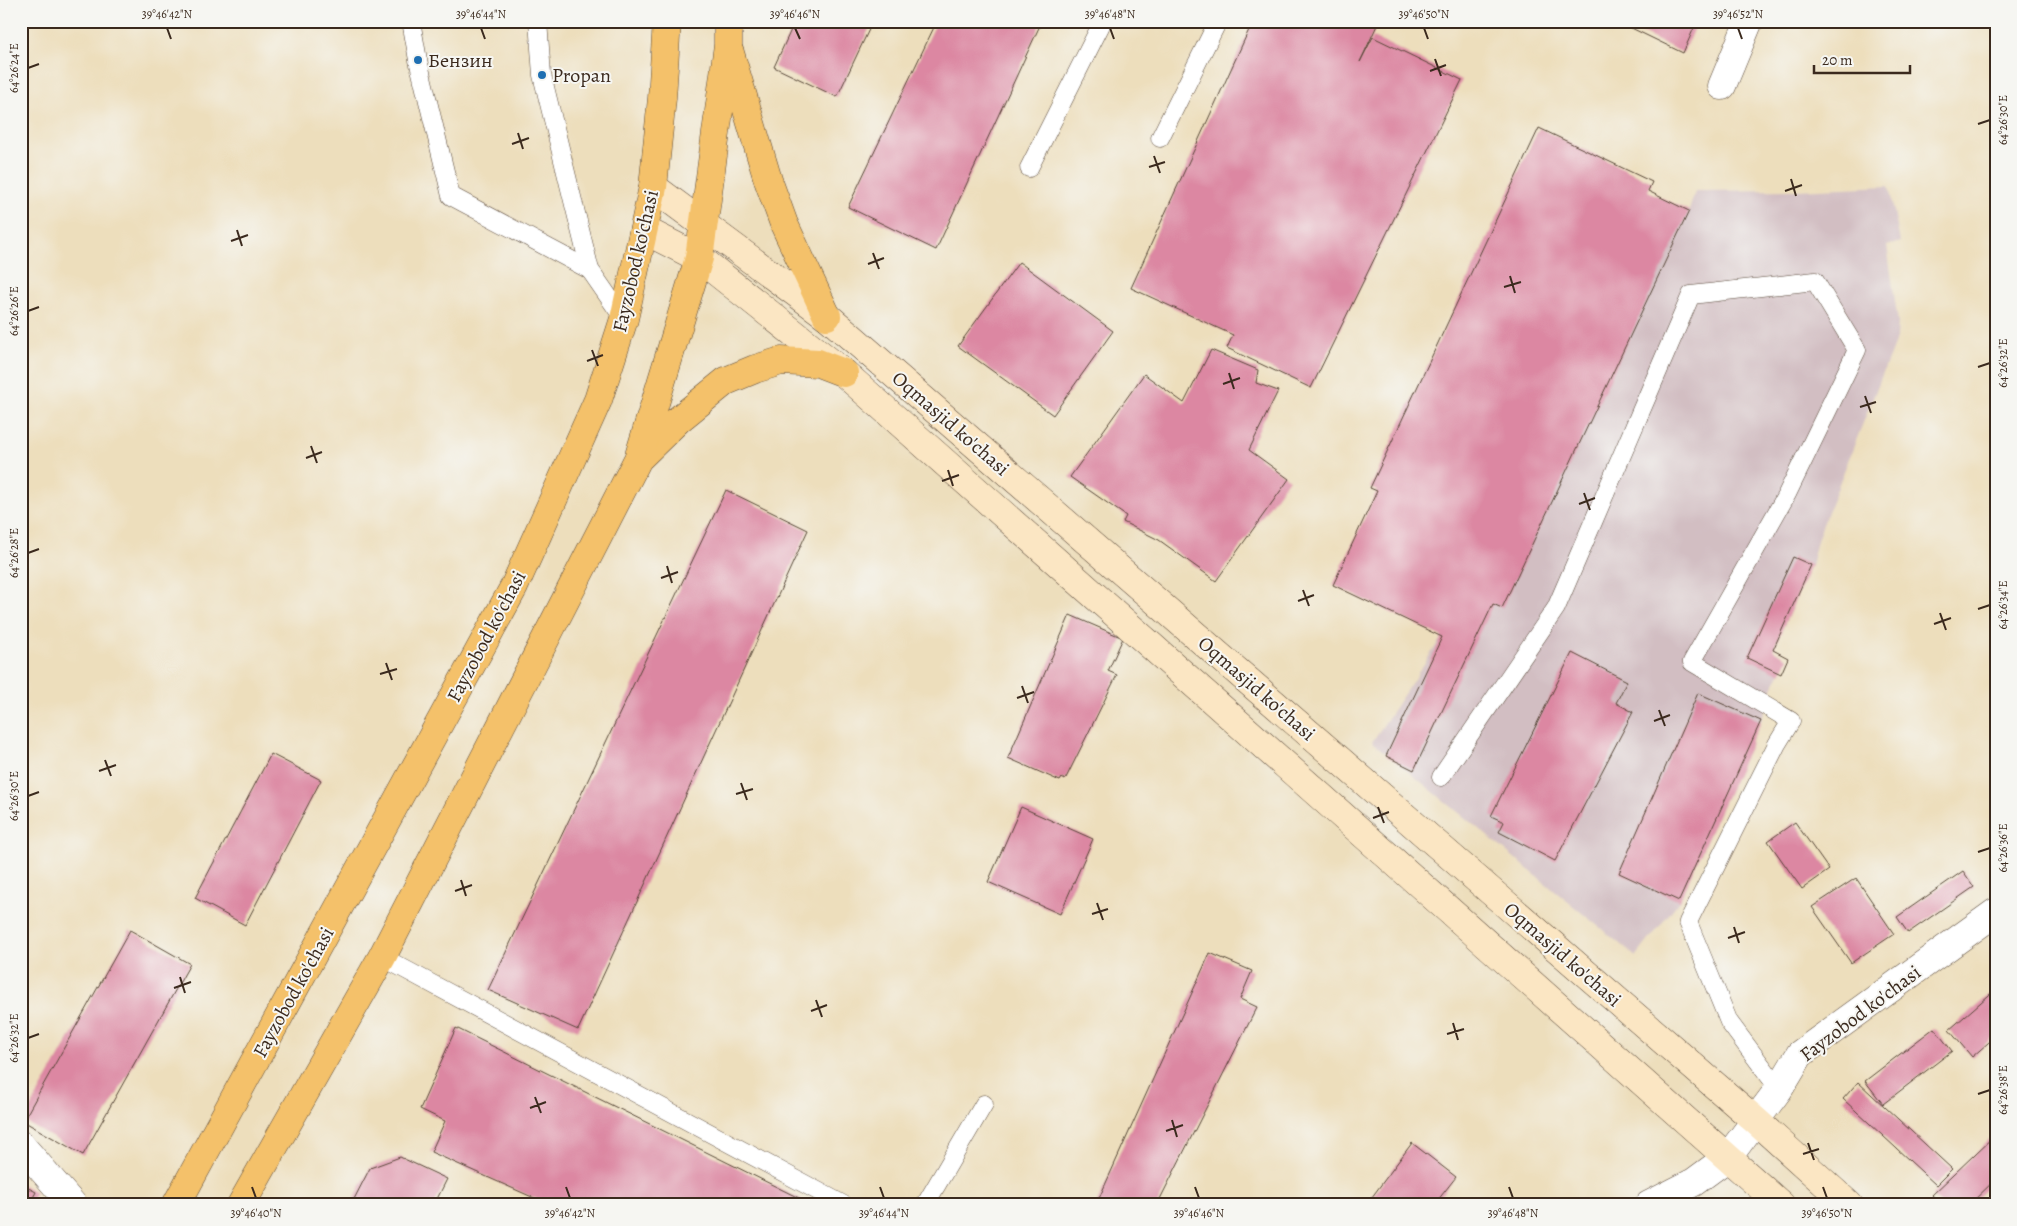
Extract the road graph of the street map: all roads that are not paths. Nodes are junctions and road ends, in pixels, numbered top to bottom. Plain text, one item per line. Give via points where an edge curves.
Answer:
1 (411, 21) edge
2 (538, 21) edge
3 (667, 21) edge
4 (1103, 21) edge
5 (1218, 21) edge
6 (1749, 21) edge
7 (728, 33) edge
8 (1722, 86) dead end
9 (1160, 138) dead end
10 (1029, 168) dead end
11 (653, 187) junction
12 (705, 224) junction
13 (644, 230) junction
14 (699, 258) junction
15 (590, 270) junction
16 (827, 316) junction
17 (624, 319) junction
18 (844, 373) junction
19 (638, 459) junction
20 (1442, 777) dead end
21 (1996, 912) edge
22 (382, 957) junction
23 (1780, 1089) junction
24 (984, 1104) dead end
25 (1756, 1121) junction
26 (21, 1145) edge
27 (1728, 1157) junction
28 (73, 1205) edge
29 (176, 1205) edge
30 (241, 1205) edge
31 (844, 1205) edge
32 (925, 1205) edge
33 (1649, 1205) edge
34 (1781, 1205) edge
35 (1849, 1205) edge

1 - 15 lane via 451,196
2 - 15 lane via 542,76
3 - 11 main road, Fayzobod ko'chasi
4 - 10 lane
5 - 9 lane
6 - 8 street
7 - 12 main road
7 - 16 main road via 768,180 784,224
11 - 12 main road, Oqmasjid ko'chasi
11 - 13 main road, Fayzobod ko'chasi
12 - 14 main road
12 - 16 main road, Oqmasjid ko'chasi
13 - 14 main road, Oqmasjid ko'chasi
13 - 17 main road, Fayzobod ko'chasi
14 - 18 main road, Oqmasjid ko'chasi
14 - 19 main road
15 - 17 lane
16 - 25 main road, Oqmasjid ko'chasi
17 - 29 main road, Fayzobod ko'chasi via 598,400 514,587
18 - 19 main road via 818,363 781,361 726,381 678,420
18 - 27 main road, Oqmasjid ko'chasi
19 - 22 main road
20 - 23 lane via 1556,608 1691,295 1815,281 1857,350 1787,494 1692,662 1791,721 1688,922 1729,1022
21 - 23 street, Fayzobod ko'chasi via 1800,1054
22 - 30 main road
22 - 31 lane
23 - 25 street, Fayzobod ko'chasi
24 - 32 lane
25 - 27 street, Fayzobod ko'chasi
25 - 35 main road, Oqmasjid ko'chasi
26 - 28 street
27 - 33 street, Fayzobod ko'chasi via 1694,1182
27 - 34 main road, Oqmasjid ko'chasi

